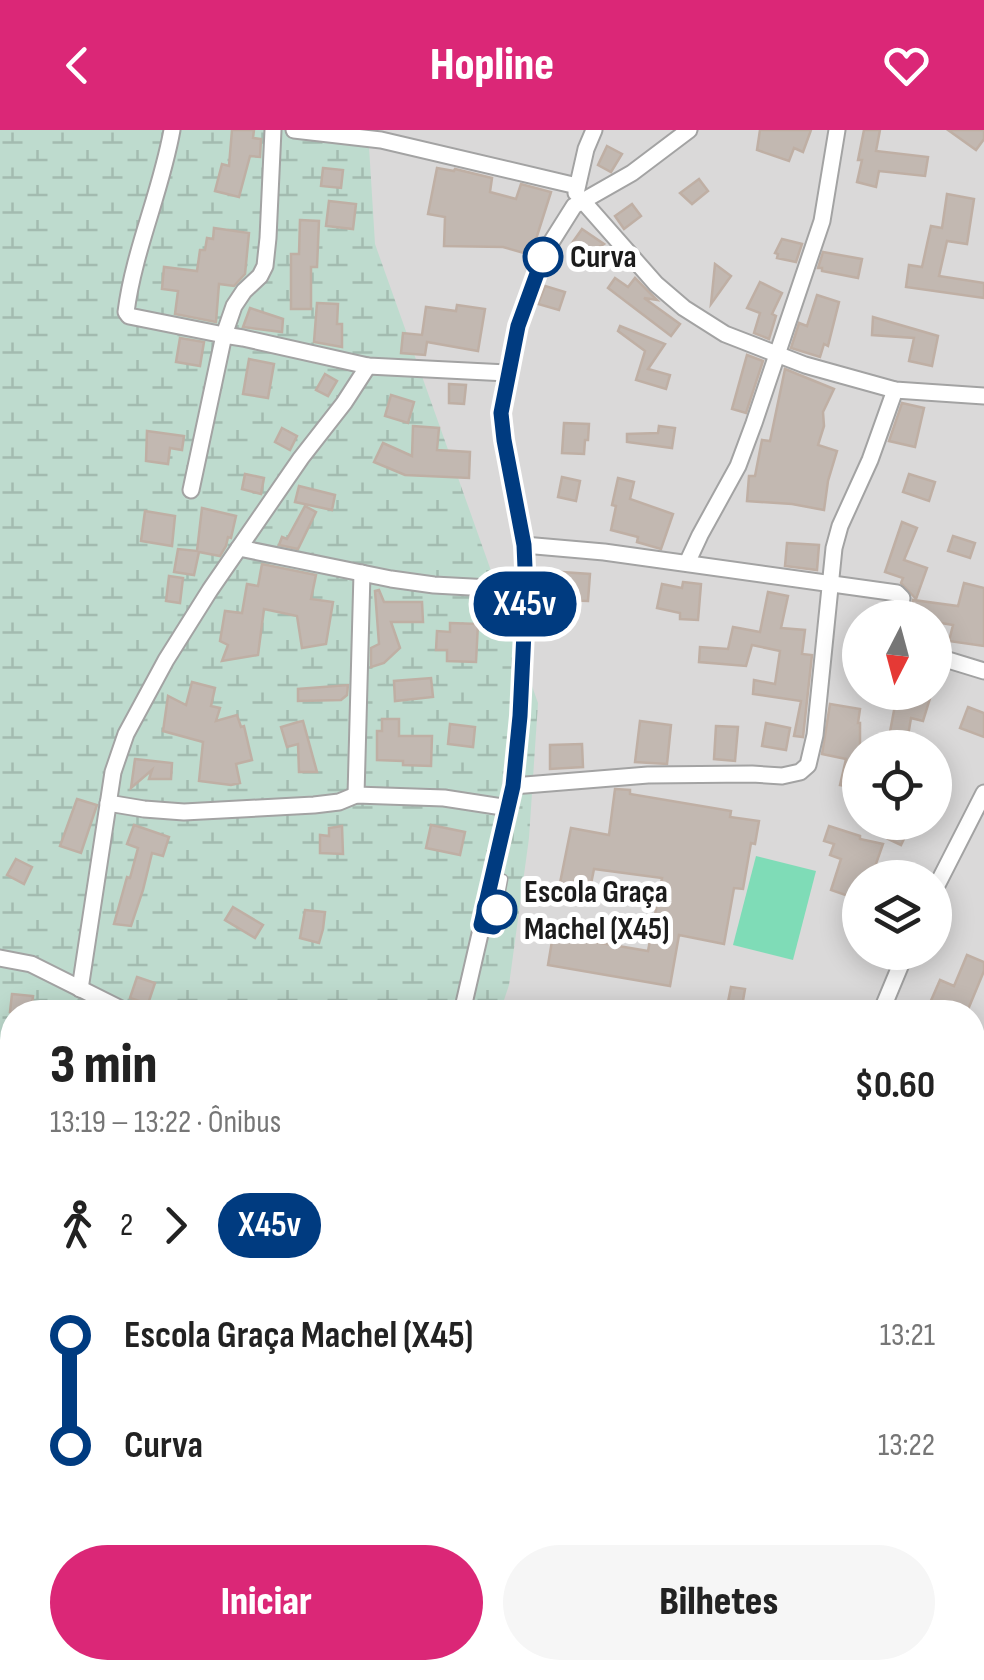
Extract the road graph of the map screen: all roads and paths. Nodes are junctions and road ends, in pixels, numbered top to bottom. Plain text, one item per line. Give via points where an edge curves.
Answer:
1 (172, 130) edge
2 (273, 130) edge
3 (294, 130) edge
4 (594, 130) edge
5 (689, 130) edge
6 (838, 130) edge
7 (578, 197) junction
8 (224, 335) junction
9 (776, 354) junction
10 (368, 366) junction
11 (507, 372) junction
12 (895, 390) junction
13 (984, 396) edge
14 (190, 490) dead end
15 (524, 545) junction
16 (239, 548) junction
17 (687, 563) junction
18 (362, 573) junction
19 (829, 584) junction
20 (526, 590) junction
21 (902, 600) edge
22 (952, 661) edge
23 (984, 670) edge
24 (513, 786) junction
25 (984, 793) edge
26 (356, 794) junction
27 (108, 803) junction
28 (509, 808) junction
29 (950, 860) edge
30 (0, 958) edge
31 (898, 970) edge
32 (80, 989) junction
33 (96, 1000) edge
34 (465, 1000) edge
35 (886, 1000) edge

1 - 8 street via 126,312
2 - 8 street via 264,266 234,306
3 - 7 street via 381,140
4 - 7 street
5 - 7 street via 632,173
6 - 9 street via 822,221
7 - 9 street via 684,308 724,334
7 - 11 street via 545,252
8 - 10 street
8 - 14 street
9 - 12 street
9 - 17 street via 738,466
10 - 11 street
10 - 16 street
11 - 15 street via 501,413
12 - 13 street
12 - 19 street via 840,526
15 - 17 street
15 - 20 street
16 - 18 street
16 - 27 street via 126,734
17 - 19 street
18 - 20 street
18 - 26 street
19 - 21 street via 896,593
19 - 24 street via 815,735 800,772
20 - 24 street
22 - 23 street
24 - 28 street
25 - 29 street
26 - 27 street via 314,806 184,812
26 - 28 street
27 - 32 street
28 - 34 street
30 - 32 street via 31,964
31 - 35 street
32 - 33 street

